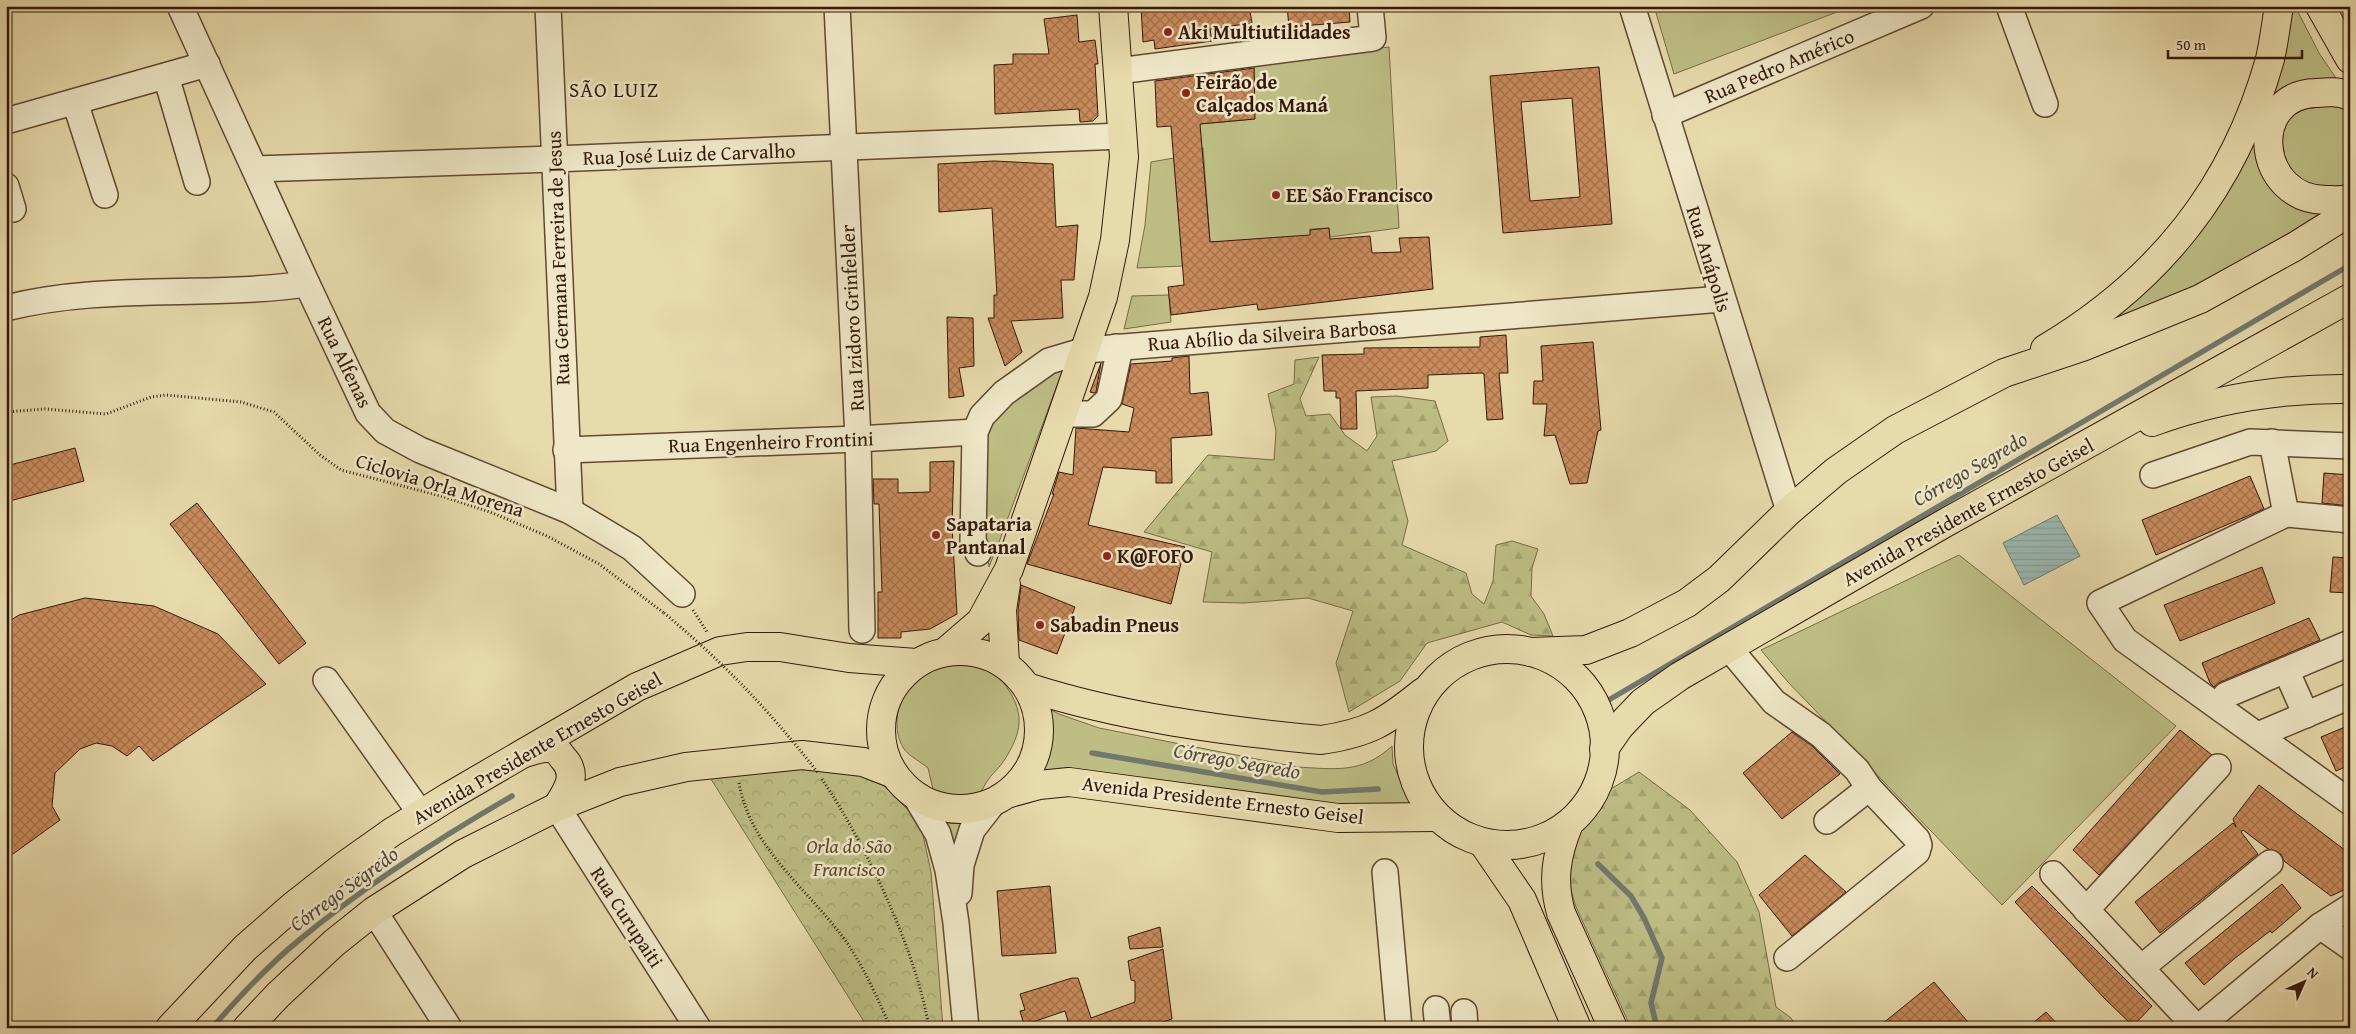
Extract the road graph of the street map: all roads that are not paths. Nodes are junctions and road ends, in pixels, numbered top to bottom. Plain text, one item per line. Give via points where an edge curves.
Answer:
1 (180, 6) edge
2 (548, 6) edge
3 (837, 6) edge
4 (1113, 6) edge
5 (1370, 6) edge
6 (1632, 6) edge
7 (1921, 6) edge
8 (2009, 6) edge
9 (2279, 6) edge
10 (2320, 6) edge
11 (2350, 59) edge
12 (207, 64) junction
13 (1118, 70) junction
14 (166, 76) junction
15 (2350, 96) edge
16 (75, 102) junction
17 (2045, 104) dead end
18 (1665, 115) junction
19 (6, 121) edge
20 (1123, 136) junction
21 (843, 148) junction
22 (554, 159) junction
23 (256, 169) junction
24 (198, 182) dead end
25 (105, 195) dead end
26 (2350, 198) edge
27 (2350, 212) edge
28 (307, 284) junction
29 (2350, 298) edge
30 (1722, 299) junction
31 (6, 308) edge
32 (1116, 347) junction
33 (1086, 350) junction
34 (2004, 373) junction
35 (2350, 389) edge
36 (1064, 414) junction
37 (975, 432) junction
38 (858, 439) junction
39 (2272, 442) junction
40 (2350, 446) edge
41 (2080, 448) junction
42 (566, 450) junction
43 (2153, 475) dead end
44 (570, 510) junction
45 (1790, 511) junction
46 (2286, 514) junction
47 (2350, 520) edge
48 (978, 553) dead end
49 (1009, 569) junction
50 (682, 594) road end
51 (862, 630) dead end
52 (2350, 643) edge
53 (1730, 648) junction
54 (945, 652) junction
55 (1531, 652) junction
56 (916, 663) junction
57 (1005, 664) junction
58 (2286, 670) junction
59 (326, 680) dead end
60 (1027, 687) junction
61 (1425, 691) junction
62 (2226, 694) dead end
63 (2350, 696) edge
64 (2306, 715) junction
65 (2258, 735) junction
66 (1604, 749) junction
67 (523, 753) junction
68 (2218, 767) dead end
69 (894, 774) junction
70 (1869, 788) junction
71 (916, 796) junction
72 (1002, 798) junction
73 (2350, 802) edge
74 (557, 806) junction
75 (421, 814) junction
76 (1437, 817) junction
77 (1827, 821) dead end
78 (1568, 826) junction
79 (1483, 844) junction
80 (2270, 863) dead end
81 (1385, 872) dead end
82 (2053, 874) dead end
83 (2350, 907) edge
84 (2086, 910) junction
85 (374, 911) junction
86 (956, 923) junction
87 (2320, 926) junction
88 (2350, 947) edge
89 (1787, 958) dead end
90 (2141, 968) junction
91 (170, 1028) edge
92 (247, 1028) edge
93 (449, 1028) edge
94 (698, 1028) edge
95 (966, 1028) edge
96 (1399, 1028) edge
97 (1577, 1028) edge
98 (1613, 1028) edge
99 (2198, 1028) edge

1 - 12 street, Rua Alfenas
2 - 22 street, Rua Germana Ferreira de Jesus
3 - 21 street, Rua Izidoro Grinfelder
4 - 13 main road
5 - 13 street via 1373,38
6 - 18 street, Rua Anápolis
7 - 18 street, Rua Pedro Américo
8 - 17 street
9 - 34 main road via 2270,58 2245,129 2218,186 2182,234 2126,292 2066,337
10 - 11 main road
12 - 14 street
12 - 23 street, Rua Alfenas
13 - 20 main road
14 - 16 street
14 - 24 street
15 - 26 main road via 2341,92 2301,93 2285,104 2271,121 2267,143 2272,165 2283,182 2298,194 2318,200
16 - 19 street
16 - 25 street
18 - 30 street, Rua Anápolis
20 - 21 street, Rua José Luiz de Carvalho
20 - 33 main road via 1123,180 1115,240 1103,298
21 - 22 street, Rua José Luiz de Carvalho
21 - 38 street, Rua Izidoro Grinfelder
22 - 23 street, Rua José Luiz de Carvalho
22 - 42 street, Rua Germana Ferreira de Jesus
23 - 28 street, Rua Alfenas
27 - 34 main road via 2200,299 2082,347
28 - 31 street via 271,289 85,296
28 - 44 street, Rua Alfenas via 368,413 385,431 420,450
29 - 41 main road, Avenida Presidente Ernesto Geisel
30 - 32 street, Rua Abílio da Silveira Barbosa
30 - 45 street, Rua Anápolis
32 - 33 street, Rua Abílio da Silveira Barbosa
32 - 36 street via 1118,357 1109,399 1093,414
33 - 36 main road
33 - 37 street, Rua Abílio da Silveira Barbosa via 1049,361 1004,394 982,416
34 - 45 main road via 1895,430 1836,471
35 - 41 main road via 2310,388 2233,399 2170,415
36 - 49 main road
37 - 38 street, Rua Engenheiro Frontini
37 - 48 street, Rua Abílio da Silveira Barbosa via 973,541
38 - 42 street, Rua Engenheiro Frontini
38 - 51 street, Rua Izidoro Grinfelder
39 - 40 street
39 - 43 street via 2250,442
39 - 46 street
41 - 53 main road, Avenida Presidente Ernesto Geisel
42 - 44 street, Rua Germana Ferreira de Jesus
44 - 50 street, Rua Alfenas via 632,548
45 - 55 main road via 1719,579 1678,608 1630,633 1586,650
46 - 47 street
46 - 65 street via 2100,603 2125,640
49 - 54 main road via 981,621
49 - 57 main road via 1002,610
52 - 58 street
53 - 66 main road, Avenida Presidente Ernesto Geisel via 1680,676 1643,702
53 - 70 street via 1774,702 1821,735 1857,770
54 - 56 main road
54 - 57 main road via 977,652
55 - 61 main road via 1507,648 1483,651 1461,659 1441,673
55 - 66 main road via 1565,668 1590,696 1604,730
56 - 67 main road, Avenida Presidente Ernesto Geisel via 849,658 780,647 720,651 637,687
56 - 69 main road via 894,685 882,714 882,745
57 - 60 main road
58 - 62 street
58 - 64 street
59 - 75 street
60 - 61 main road via 1070,701 1127,713 1320,740 1353,736 1389,719
60 - 72 main road via 1039,716 1039,747 1027,776
61 - 76 main road via 1408,733 1412,778
63 - 64 street
64 - 65 street
65 - 73 street
66 - 78 main road via 1603,768 1590,800
67 - 74 main road via 555,749 566,761 570,770 570,786
67 - 75 main road, Avenida Presidente Ernesto Geisel
68 - 84 street
69 - 71 main road
69 - 74 main road via 863,762 802,755 686,767 620,782
70 - 77 street
70 - 89 street via 1918,839 1917,852
71 - 72 main road via 944,809 976,809
71 - 86 street via 938,834 948,870
72 - 76 main road, Avenida Presidente Ernesto Geisel via 1039,785 1069,782 1338,818
72 - 86 street via 972,830 961,865
74 - 85 main road via 463,854
74 - 94 street, Rua Curupaiti
75 - 91 main road, Avenida Presidente Ernesto Geisel via 344,866 293,906 245,948
76 - 79 main road
78 - 79 main road via 1542,840 1513,846
78 - 98 main road via 1557,854 1556,895
79 - 97 main road via 1522,900
80 - 90 street
81 - 96 street
82 - 84 street
83 - 87 street
84 - 90 street
85 - 92 main road via 334,943
85 - 93 street
86 - 95 street
87 - 88 street
87 - 99 street
90 - 99 street

